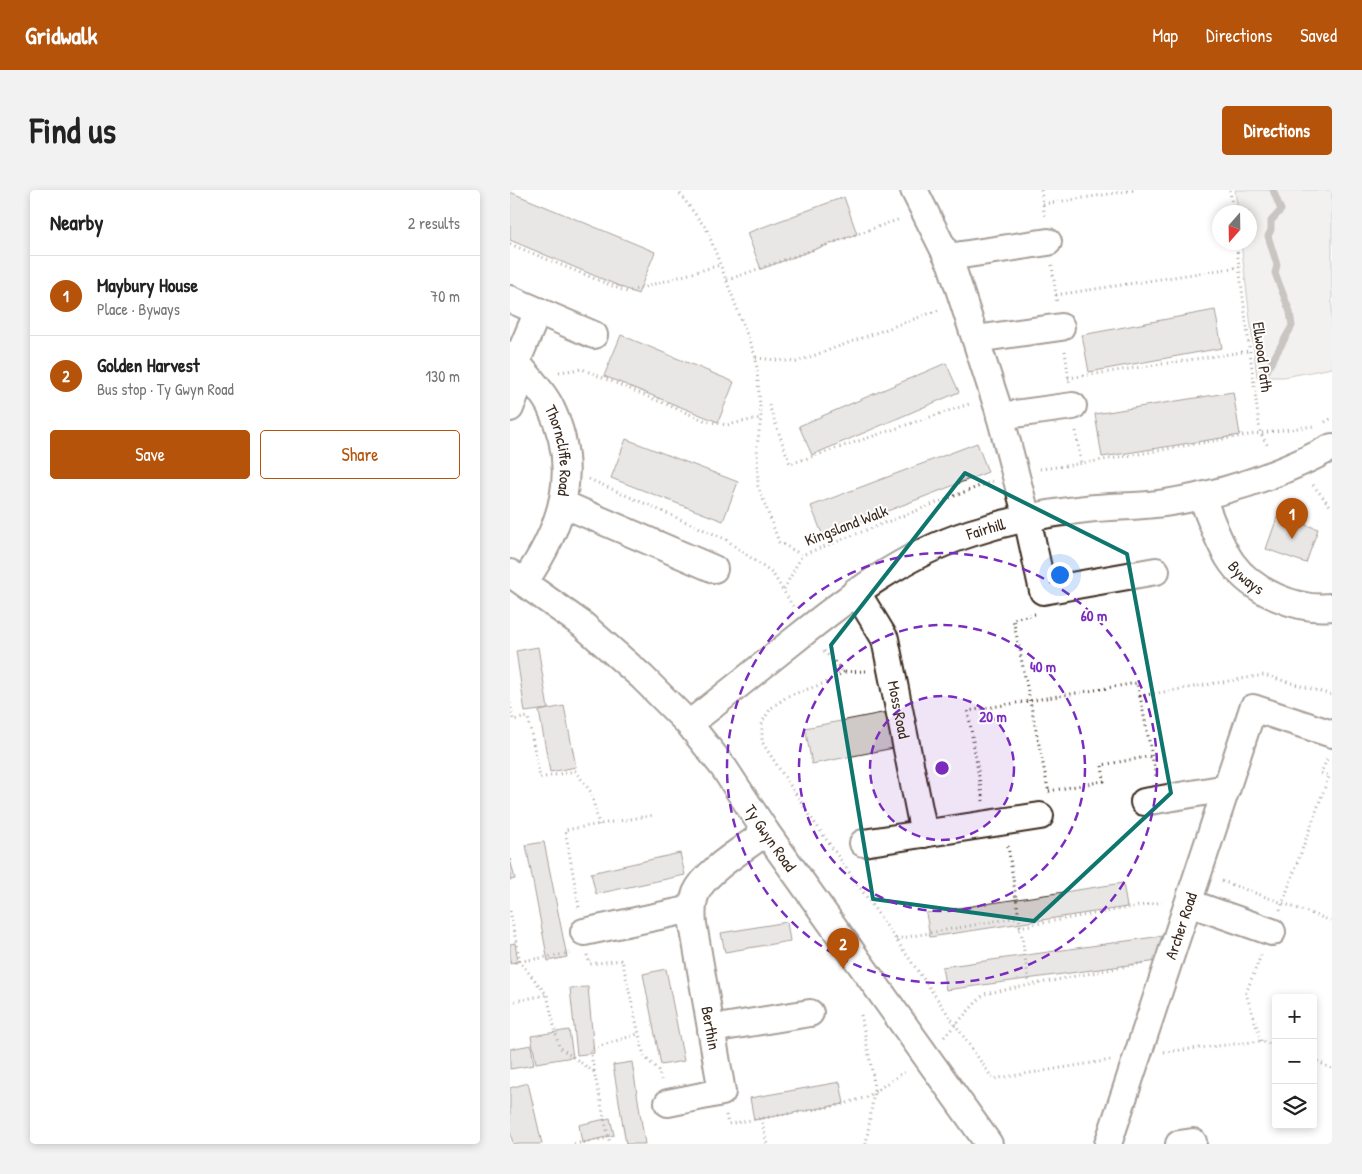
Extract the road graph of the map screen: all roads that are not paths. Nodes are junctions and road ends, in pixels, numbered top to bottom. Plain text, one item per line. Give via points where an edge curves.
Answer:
1 (919, 200) edge
2 (1048, 242) dead end
3 (948, 257) junction
4 (510, 299) edge
5 (538, 311) junction
6 (1061, 327) dead end
7 (594, 335) dead end
8 (976, 340) junction
9 (519, 367) edge
10 (997, 406) junction
11 (1073, 406) dead end
12 (510, 408) edge
13 (1332, 447) edge
14 (1202, 496) junction
15 (563, 504) junction
16 (1027, 518) junction
17 (714, 569) dead end
18 (1156, 571) dead end
19 (518, 577) edge
20 (856, 592) junction
21 (1332, 606) edge
22 (689, 724) junction
23 (1330, 745) edge
24 (1227, 788) junction
25 (1152, 800) road end
26 (1040, 816) road end
27 (766, 832) junction
28 (924, 834) junction
29 (863, 843) dead end
30 (1189, 903) junction
31 (692, 909) junction
32 (1272, 932) road end
33 (580, 942) road end
34 (810, 1013) dead end
35 (711, 1029) junction
36 (668, 1103) dead end
37 (989, 1144) edge
38 (1108, 1144) edge

1 - 3 street
2 - 3 street
3 - 8 street
4 - 5 street
5 - 7 street
5 - 9 street
6 - 8 street
8 - 10 street
9 - 12 street
9 - 15 street, Thorncliffe Road via 549,405 564,441
10 - 11 street
10 - 16 street
13 - 14 street, Fairhill via 1245,485
14 - 16 street, Fairhill
14 - 21 street, Byways via 1232,563 1244,575 1265,592 1297,604
15 - 17 street
15 - 19 street, Thorncliffe Road via 551,534
16 - 18 street via 1042,591
16 - 20 street, Fairhill via 930,548 897,564
19 - 22 street, Ty Gwyn Road via 582,625 642,677
20 - 22 street, Fairhill
20 - 28 street, Moss Road via 885,639
22 - 27 street, Ty Gwyn Road via 724,768
23 - 24 street, Archer Road via 1253,708
24 - 25 street
24 - 30 street, Archer Road
26 - 28 street
27 - 31 street, Berthin via 705,878
27 - 37 street, Ty Gwyn Road
28 - 29 street
30 - 32 street
30 - 38 street, Archer Road
31 - 33 street
31 - 35 street, Berthin
34 - 35 street
35 - 36 street, Berthin via 722,1092

